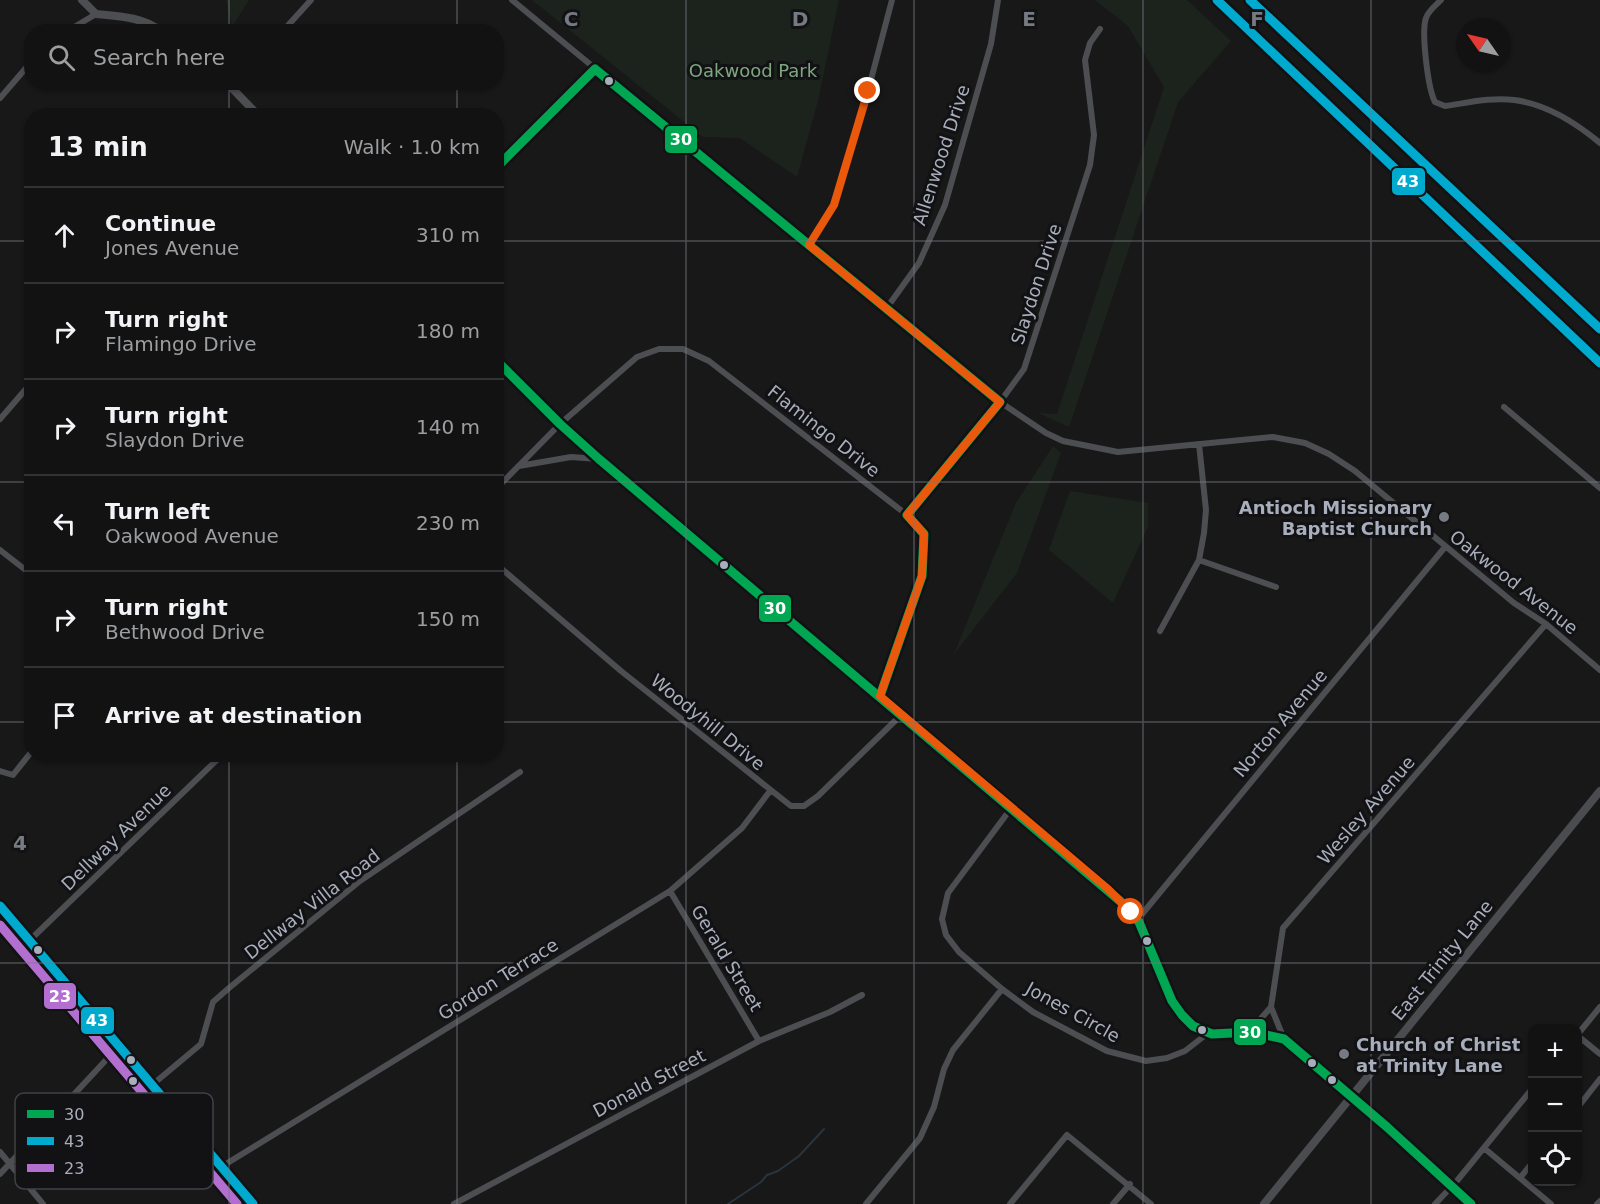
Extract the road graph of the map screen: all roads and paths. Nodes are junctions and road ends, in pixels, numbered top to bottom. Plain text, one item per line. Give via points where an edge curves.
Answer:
1 (82, 0) edge
2 (311, 0) edge
3 (512, 0) edge
4 (892, 0) edge
5 (998, 0) edge
6 (1217, 0) edge
7 (1250, 0) edge
8 (1441, 0) edge
9 (96, 14) junction
10 (79, 24) edge
11 (151, 24) edge
12 (289, 24) edge
13 (1100, 29) dead end
14 (595, 69) junction
15 (24, 70) edge
16 (236, 90) edge
17 (0, 98) edge
18 (252, 108) edge
19 (1600, 143) edge
20 (504, 160) edge
21 (809, 245) junction
22 (886, 309) junction
23 (1600, 329) edge
24 (1600, 363) edge
25 (504, 368) edge
26 (24, 391) edge
27 (1000, 402) junction
28 (1504, 407) dead end
29 (0, 419) edge
30 (560, 424) junction
31 (1199, 444) junction
32 (600, 459) junction
33 (519, 466) junction
34 (504, 481) edge
35 (1600, 488) edge
36 (907, 515) junction
37 (1445, 547) junction
38 (1, 552) edge
39 (1199, 560) junction
40 (24, 569) edge
41 (504, 571) edge
42 (1276, 587) dead end
43 (1546, 624) junction
44 (1160, 631) dead end
45 (1600, 670) edge
46 (880, 696) junction
47 (901, 715) junction
48 (24, 761) edge
49 (215, 762) edge
50 (0, 771) edge
51 (520, 772) dead end
52 (770, 791) junction
53 (1600, 791) edge
54 (1597, 802) edge
55 (1012, 807) junction
56 (670, 891) junction
57 (0, 906) edge
58 (1138, 920) junction
59 (13, 921) junction
60 (0, 928) edge
61 (30, 940) junction
62 (1002, 989) junction
63 (862, 995) dead end
64 (1271, 1007) junction
65 (1600, 1007) edge
66 (1582, 1030) edge
67 (1249, 1032) junction
68 (1208, 1033) junction
69 (1582, 1038) edge
70 (1284, 1039) junction
71 (759, 1041) junction
72 (120, 1046) junction
73 (1600, 1054) edge
74 (1600, 1078) edge
75 (152, 1085) junction
76 (76, 1093) edge
77 (159, 1093) edge
78 (1528, 1095) edge
79 (1352, 1097) junction
80 (1582, 1102) edge
81 (1484, 1148) junction
82 (0, 1152) edge
83 (213, 1157) edge
84 (15, 1159) edge
85 (10, 1164) junction
86 (221, 1167) junction
87 (1528, 1169) edge
88 (15, 1170) edge
89 (0, 1174) edge
90 (1520, 1178) junction
91 (1130, 1184) junction
92 (1452, 1186) junction
93 (31, 1189) edge
94 (43, 1204) edge
95 (253, 1204) edge
96 (454, 1204) edge
97 (866, 1204) edge
98 (1010, 1204) edge
99 (1113, 1204) edge
100 (1151, 1204) edge
101 (1264, 1204) edge
102 (1436, 1204) edge
103 (1471, 1204) edge
104 (1551, 1204) edge

1 - 9 street
2 - 12 street
3 - 14 street, Oakwood Avenue
4 - 21 street via 834,205
5 - 22 street, Allenwood Drive via 991,44 945,205 919,263
6 - 24 highway
7 - 23 highway
8 - 19 street via 1426,18 1425,30 1430,92 1435,102 1445,106 1513,100 1542,106
9 - 10 street
9 - 11 street via 127,16
13 - 27 street, Slaydon Drive via 1089,43 1085,60 1094,135 1090,165 1024,369
14 - 20 street
14 - 21 street, Oakwood Avenue
15 - 17 street
16 - 18 street
21 - 22 street, Oakwood Avenue
22 - 27 street, Oakwood Avenue
25 - 30 street
26 - 29 street
27 - 31 street, Oakwood Avenue via 1046,434 1087,447 1118,452
27 - 36 street, Slaydon Drive
28 - 35 street
30 - 32 street
30 - 33 street
30 - 36 street, Flamingo Drive via 637,357 659,349 683,349 710,361
31 - 37 street, Oakwood Avenue via 1262,436 1305,443 1355,471
31 - 39 street via 1206,510
32 - 33 street via 571,457
32 - 46 street
33 - 34 street
36 - 46 street, Flamingo Drive via 924,534 922,576
37 - 43 street, Oakwood Avenue
37 - 58 street, Norton Avenue
38 - 40 street
39 - 42 street
39 - 44 street
41 - 52 street, Woodyhill Drive
43 - 45 street, Oakwood Avenue
43 - 64 street, Wesley Avenue via 1283,928
46 - 47 street
47 - 52 street, Woodyhill Drive via 804,807 791,806
47 - 55 street
48 - 50 street via 13,775
49 - 61 street, Dellway Avenue
51 - 75 street, Dellway Villa Road via 360,881 229,988 213,1002 201,1044
52 - 56 street, Gordon Terrace via 742,828
53 - 54 main road, East Trinity Lane
54 - 79 main road, East Trinity Lane
55 - 58 street via 1108,889
55 - 62 street, Jones Circle via 948,893 942,919 946,935 959,952
56 - 71 street, Gerald Street
56 - 86 street, Gordon Terrace
57 - 59 main road
58 - 68 street via 1172,1000 1185,1020
59 - 60 street
59 - 61 main road
61 - 72 main road
62 - 68 street, Jones Circle via 1033,1012 1107,1051 1130,1058 1167,1058 1185,1051
62 - 97 street via 953,1050 920,1138
63 - 71 street, Donald Street
64 - 67 street
64 - 70 street
65 - 66 street
67 - 68 street via 1227,1036
67 - 70 street
69 - 73 street
70 - 79 street
71 - 96 street, Donald Street
72 - 75 main road
72 - 76 street
74 - 80 street
75 - 77 main road
78 - 81 street
79 - 92 street
79 - 101 main road, East Trinity Lane
81 - 90 street
81 - 92 street
82 - 85 street
83 - 86 main road
84 - 85 street
85 - 88 street
85 - 89 street
86 - 95 main road
87 - 90 street
90 - 104 street
91 - 98 street via 1067,1135
91 - 99 street
91 - 100 street
92 - 102 street
92 - 103 street
93 - 94 street

